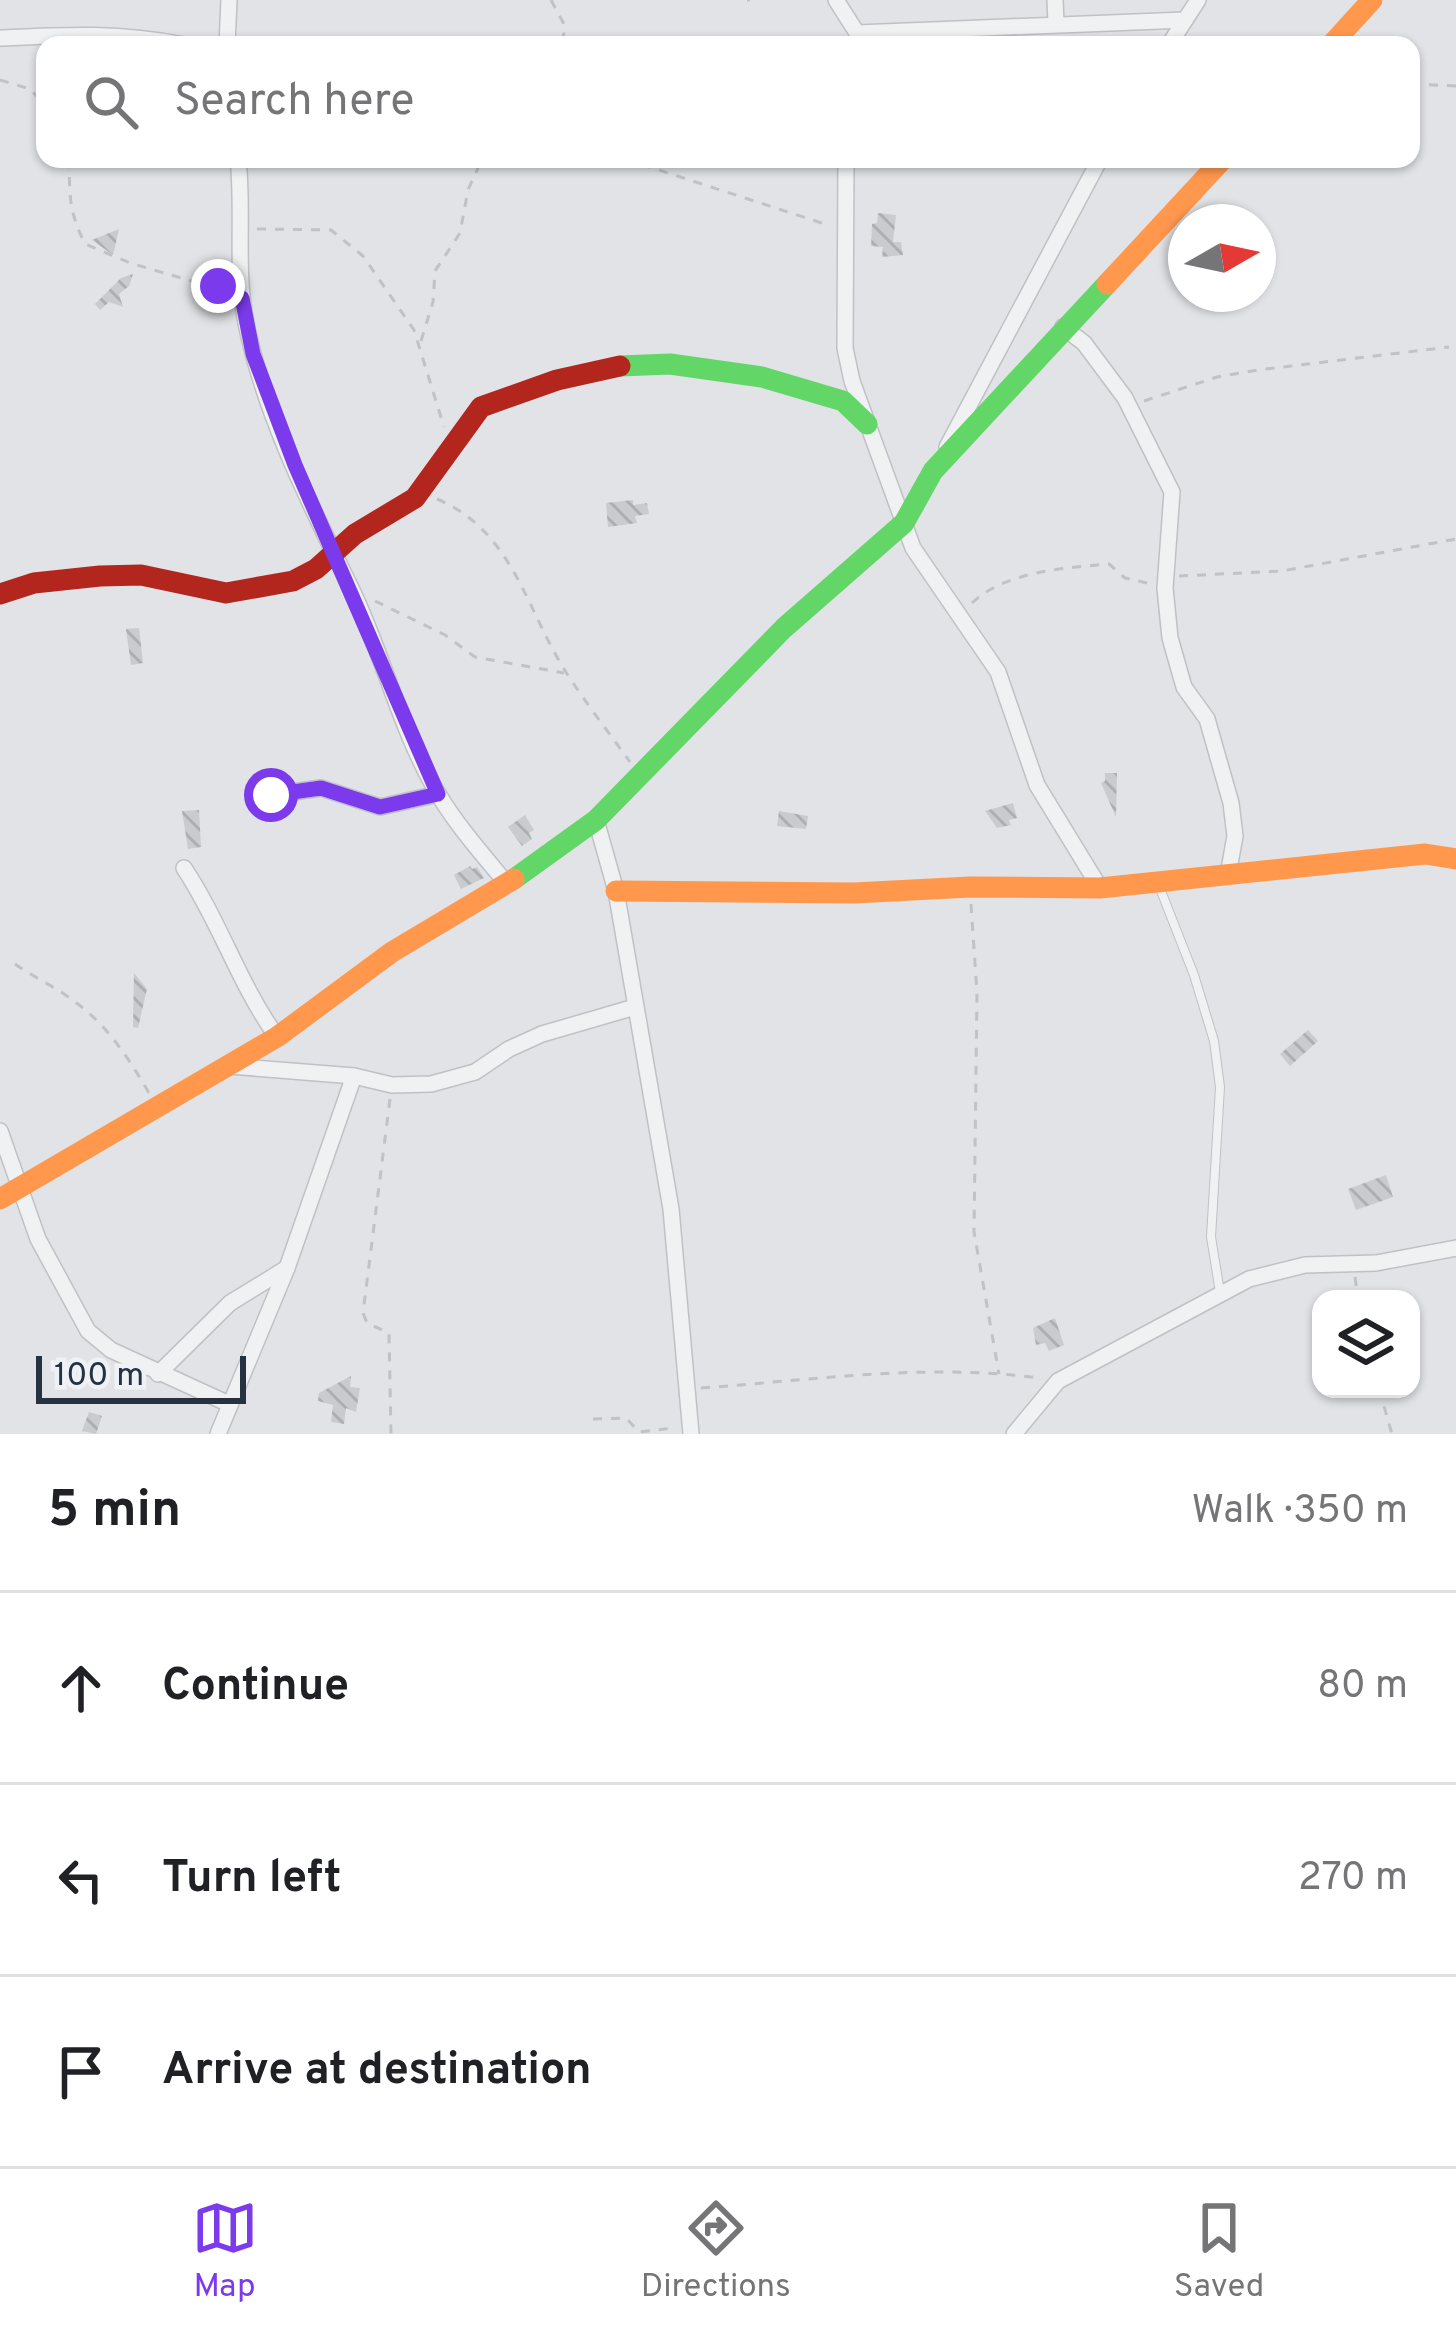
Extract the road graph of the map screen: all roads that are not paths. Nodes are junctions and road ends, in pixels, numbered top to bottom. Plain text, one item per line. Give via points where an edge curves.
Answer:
1 (229, 0) edge
2 (836, 0) edge
3 (1055, 0) edge
4 (1198, 0) edge
5 (1372, 0) edge
6 (1185, 20) junction
7 (1056, 23) junction
8 (139, 36) edge
9 (227, 36) edge
10 (855, 36) edge
11 (894, 36) edge
12 (1175, 36) edge
13 (1339, 36) edge
14 (0, 38) edge
15 (239, 168) edge
16 (846, 168) edge
17 (1095, 168) edge
18 (1214, 168) edge
19 (1064, 327) junction
20 (867, 424) junction
21 (933, 472) junction
22 (904, 523) junction
23 (332, 554) junction
24 (0, 594) edge
25 (438, 794) junction
26 (271, 795) dead end
27 (596, 820) junction
28 (1456, 859) edge
29 (184, 868) dead end
30 (1228, 875) junction
31 (507, 884) junction
32 (1158, 884) junction
33 (1100, 888) junction
34 (616, 890) junction
35 (635, 1007) junction
36 (277, 1037) junction
37 (228, 1066) junction
38 (354, 1076) junction
39 (0, 1131) edge
40 (22, 1187) junction
41 (0, 1198) edge
42 (1456, 1249) edge
43 (287, 1268) junction
44 (1220, 1292) junction
45 (158, 1374) junction
46 (229, 1404) junction
47 (691, 1430) edge
48 (218, 1434) edge
49 (1014, 1434) edge

1 - 9 street
2 - 10 street
3 - 7 street
4 - 6 street
5 - 13 street
6 - 7 street
6 - 12 street
7 - 11 street
8 - 14 street
15 - 23 street via 242,298 253,354
16 - 20 street via 845,348
17 - 21 street
18 - 19 street
19 - 21 street
19 - 30 street via 1129,406 1174,497 1165,580 1170,638 1179,674 1204,711 1232,803
20 - 22 street
20 - 23 street via 843,401 762,377 649,364 557,380 481,406 418,495
21 - 22 street
22 - 27 street via 784,628
22 - 33 street via 998,672 1037,785
23 - 24 street via 306,576 245,591 141,575 34,583
23 - 25 street
25 - 26 street via 380,807 321,788
25 - 31 street
27 - 31 street
27 - 34 street
28 - 30 street via 1425,854
29 - 36 street
30 - 32 street
31 - 36 street via 392,952
32 - 33 street
32 - 44 lane via 1214,1041 1220,1087 1211,1237
33 - 34 street
34 - 35 street
35 - 38 street via 542,1034 460,1078 392,1085
35 - 47 street via 671,1209
36 - 37 street
37 - 38 street
37 - 40 street
38 - 43 street
39 - 40 street
40 - 41 street
40 - 45 street via 38,1239 88,1331
42 - 44 street via 1305,1264
43 - 45 street via 230,1303
43 - 46 street
44 - 49 street via 1058,1381
45 - 46 street
46 - 48 street

